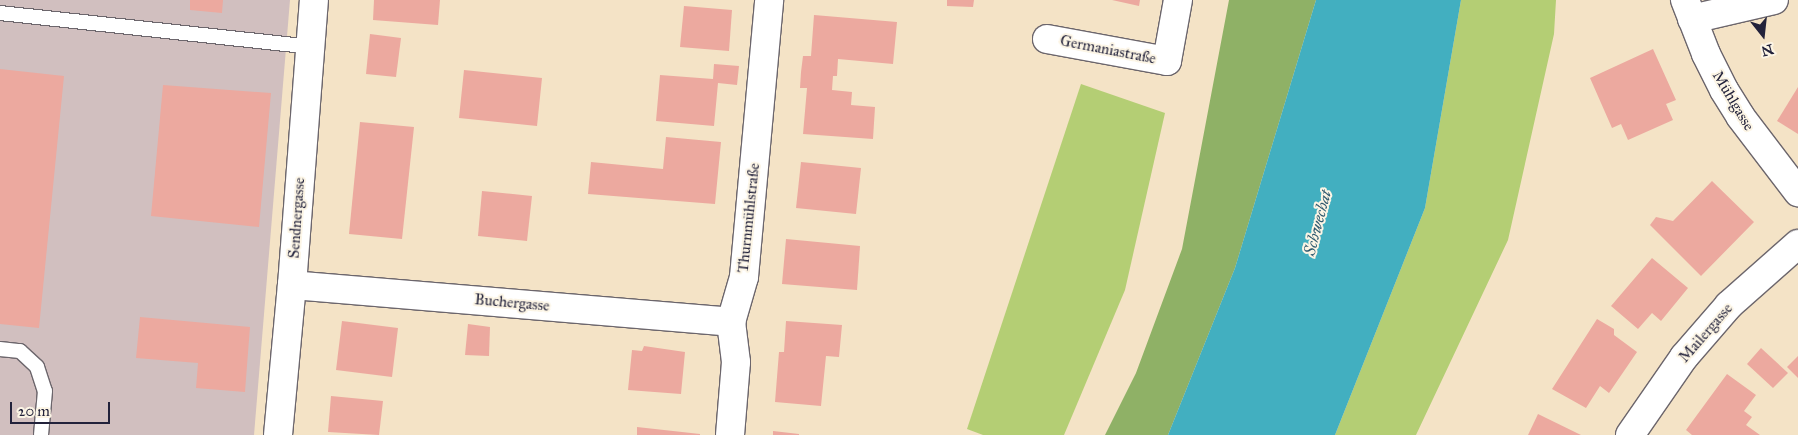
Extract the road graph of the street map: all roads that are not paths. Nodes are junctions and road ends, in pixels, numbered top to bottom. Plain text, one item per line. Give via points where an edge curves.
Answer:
1 (314, 0) edge
2 (769, 0) edge
3 (1178, 0) edge
4 (1774, 0) edge
5 (1688, 10) edge
6 (0, 13) edge
7 (1047, 39) dead end
8 (311, 46) junction
9 (1798, 192) edge
10 (1798, 244) edge
11 (292, 285) junction
12 (731, 322) junction
13 (0, 349) edge
14 (41, 435) edge
15 (278, 435) edge
16 (730, 435) edge
17 (1630, 435) edge

1 - 8 street, Sendnergasse
2 - 12 street, Thurnmühlstraße via 744,277
3 - 7 street, Germaniastraße via 1167,62
4 - 5 street
5 - 9 street, Mühlgasse via 1740,116
6 - 8 lane
8 - 11 street, Sendnergasse
10 - 17 street, Mailergasse via 1730,305 1684,357
11 - 12 street, Buchergasse
11 - 15 street, Sendnergasse
12 - 16 street, Thurnmühlstraße via 736,362
13 - 14 lane via 20,350 38,367 45,391

